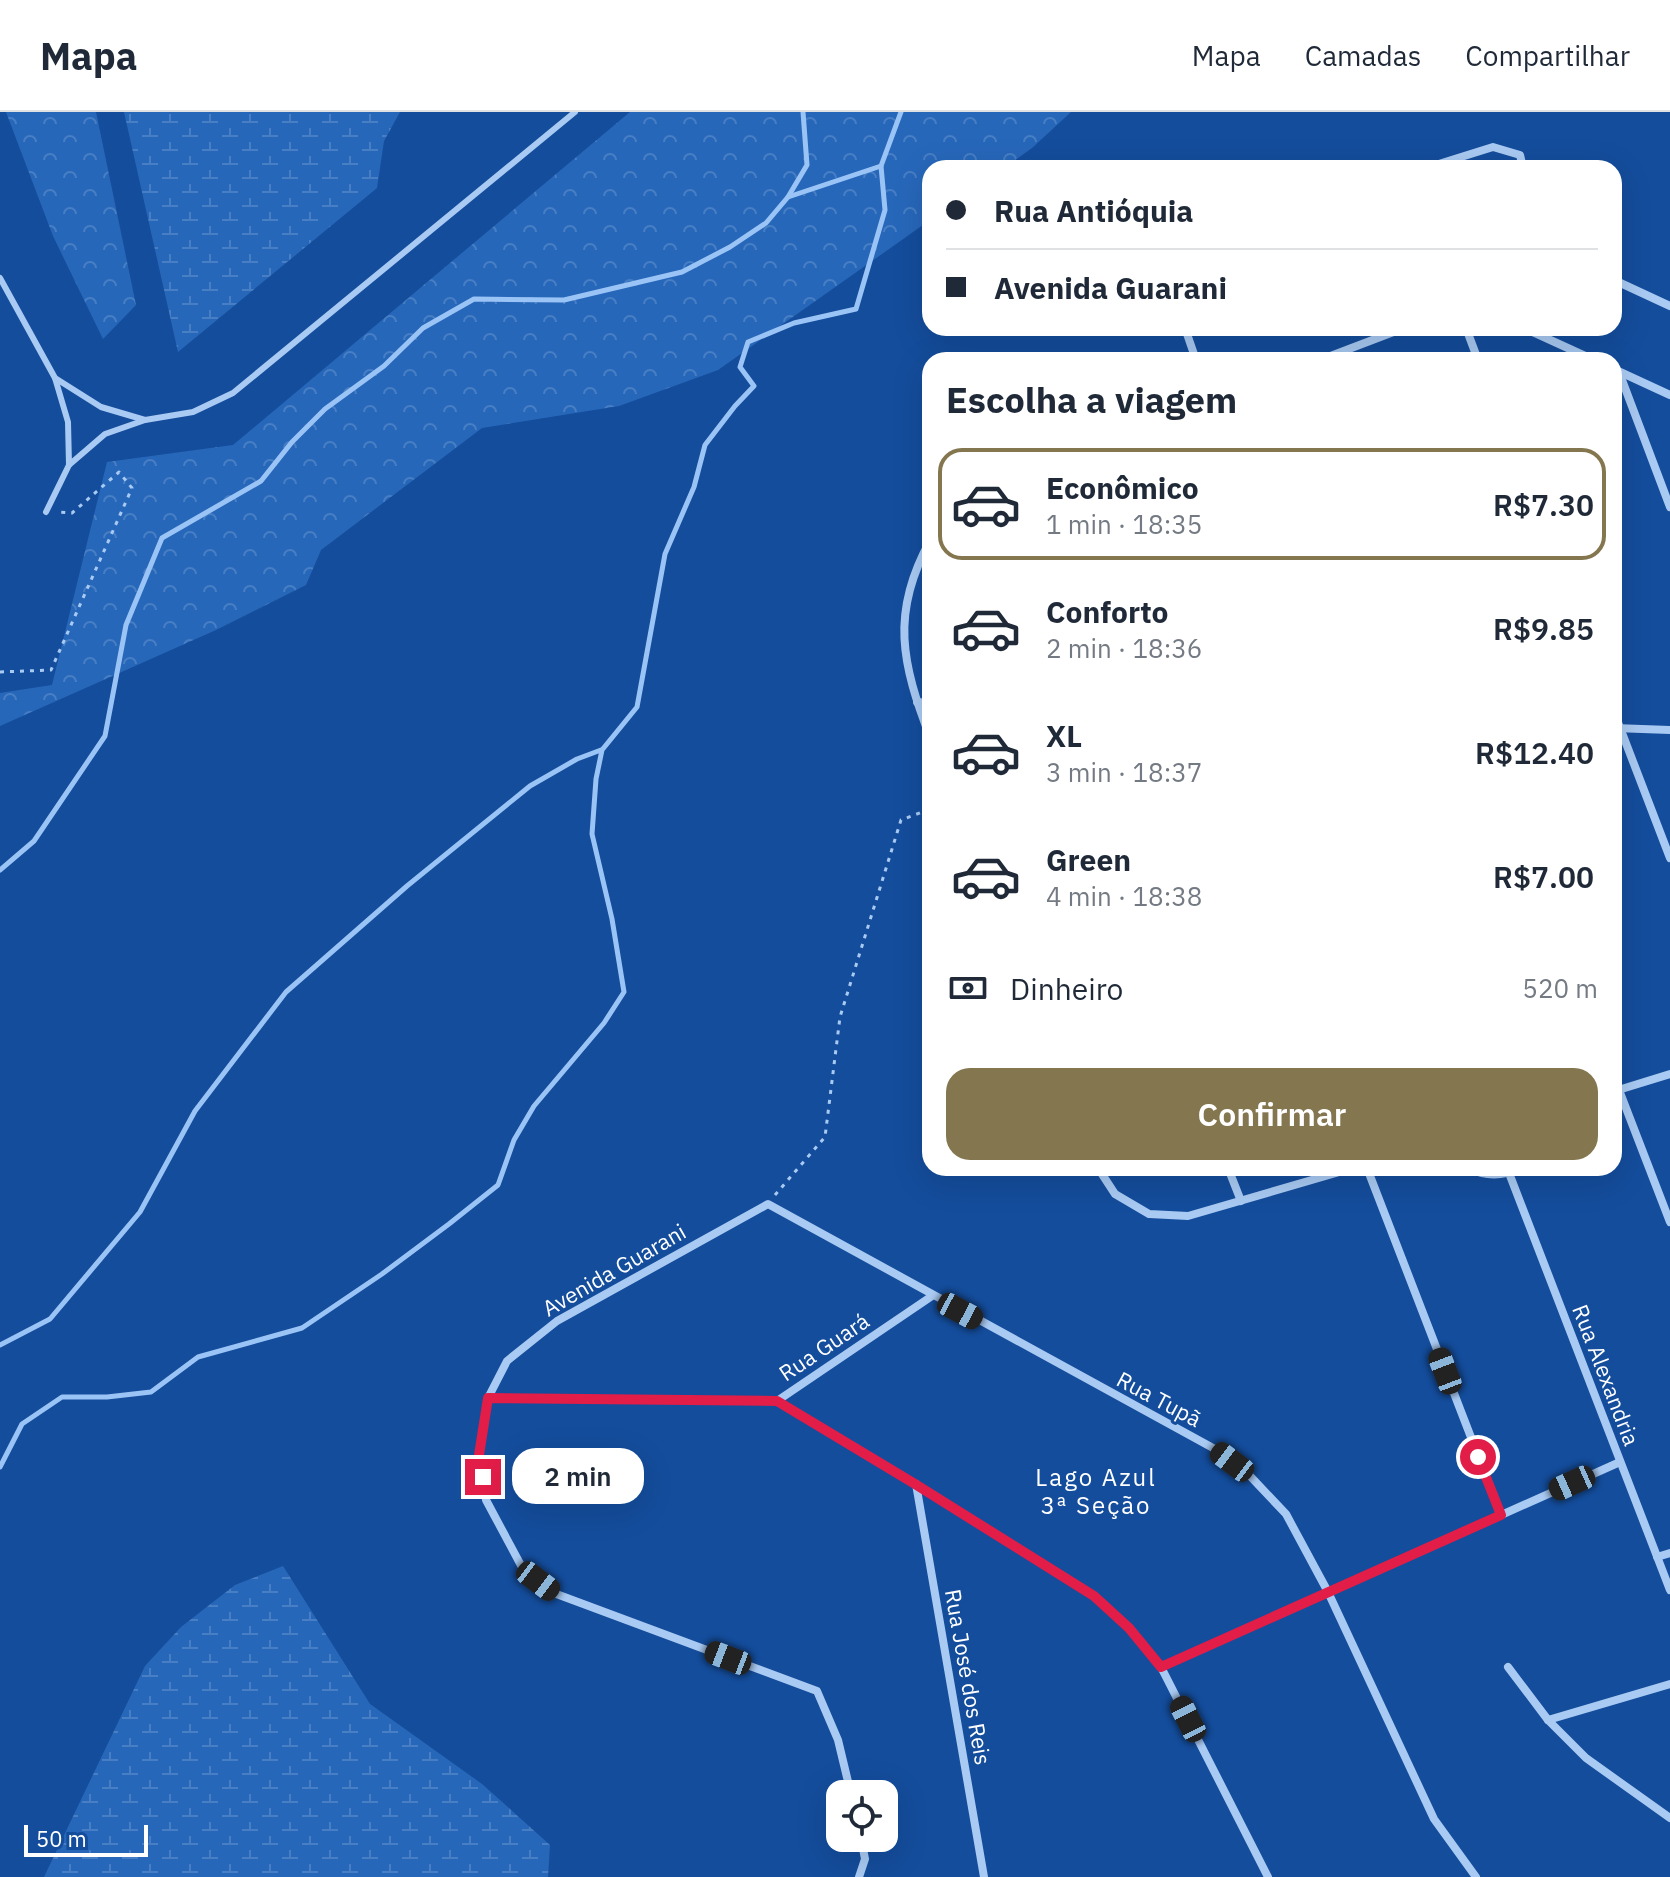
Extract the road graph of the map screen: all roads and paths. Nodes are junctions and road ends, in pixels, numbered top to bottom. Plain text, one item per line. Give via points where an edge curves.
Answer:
1 (575, 112) edge
2 (1452, 160) edge
3 (1521, 160) edge
4 (0, 278) edge
5 (1622, 284) edge
6 (1670, 306) edge
7 (1386, 336) edge
8 (1542, 336) edge
9 (1349, 352) edge
10 (1576, 352) edge
11 (1622, 373) edge
12 (55, 378) junction
13 (1622, 385) edge
14 (1670, 395) edge
15 (145, 420) junction
16 (69, 465) junction
17 (1670, 507) edge
18 (46, 512) joint
19 (922, 555) edge
20 (0, 672) edge
21 (917, 702) junction
22 (922, 702) edge
23 (922, 715) edge
24 (1622, 728) edge
25 (1670, 730) edge
26 (1622, 740) edge
27 (922, 812) edge
28 (1670, 858) edge
29 (1670, 1074) edge
30 (1622, 1088) edge
31 (1622, 1105) edge
32 (1103, 1176) edge
33 (1231, 1176) edge
34 (1326, 1176) edge
35 (1370, 1176) edge
36 (1510, 1176) edge
37 (1241, 1201) junction
38 (768, 1204) junction
39 (1670, 1222) edge
40 (932, 1296) junction
41 (488, 1398) junction
42 (777, 1401) junction
43 (1620, 1462) junction
44 (915, 1484) junction
45 (1501, 1515) junction
46 (1670, 1553) edge
47 (1657, 1557) junction
48 (1670, 1590) edge
49 (1328, 1592) junction
50 (1161, 1667) junction
51 (1508, 1667) dead end
52 (1670, 1684) edge
53 (1548, 1720) junction
54 (848, 1780) edge
55 (1670, 1818) edge
56 (864, 1852) edge
57 (859, 1877) edge
58 (984, 1877) edge
59 (1268, 1877) edge
60 (1476, 1877) edge

1 - 15 lane via 233,393 193,412
2 - 3 street via 1493,147 1520,155
4 - 12 lane
5 - 6 street
7 - 9 street
8 - 10 street
11 - 14 street
12 - 15 lane via 101,407
12 - 16 lane via 68,422
13 - 17 street
15 - 16 lane via 105,434
16 - 18 lane
18 - 20 path via 72,513 119,472 132,488 51,670
19 - 21 street via 904,611 904,658
21 - 22 street
21 - 23 street
24 - 25 street
26 - 28 street
27 - 38 path via 901,820 840,1017 825,1137
29 - 30 street
31 - 39 street
32 - 37 street via 1115,1194 1149,1214 1188,1216
33 - 37 street
34 - 37 street
35 - 45 street
36 - 43 street, Rua Alexandria
38 - 40 street, Rua Tupã
38 - 41 street, Avenida Guarani via 557,1321 507,1361
40 - 42 street, Rua Guará
40 - 49 street, Rua Tupã via 1213,1448 1242,1469 1286,1514
41 - 42 street, Rua Guará
41 - 54 street, Avenida Guarani via 479,1455 486,1500 524,1571 551,1592 817,1691
42 - 44 street
43 - 45 street
43 - 47 street, Rua Alexandria
44 - 50 street via 1094,1596
44 - 58 street, Rua José dos Reis
45 - 49 street
46 - 47 street
47 - 48 street, Rua Alexandria
49 - 50 street
49 - 60 street, Rua Tupã via 1434,1819
50 - 59 street
51 - 53 street
52 - 53 street
53 - 55 street via 1586,1758
56 - 57 street

